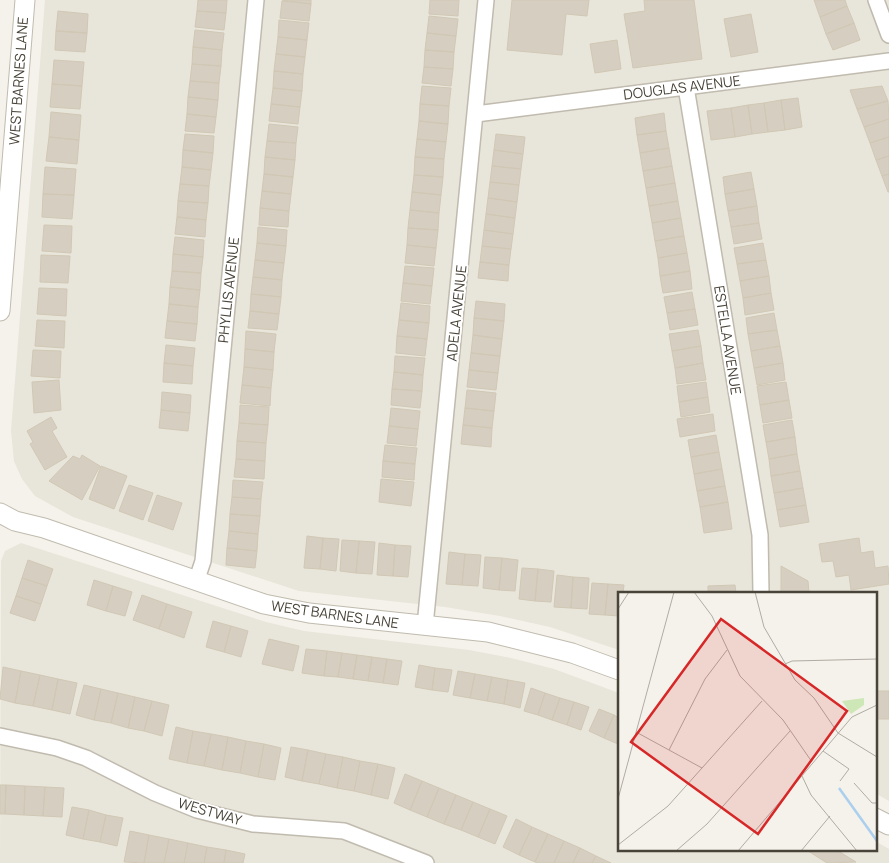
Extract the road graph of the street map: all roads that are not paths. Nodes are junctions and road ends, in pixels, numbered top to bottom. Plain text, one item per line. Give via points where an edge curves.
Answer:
1 (24, 0) edge
2 (256, 0) edge
3 (486, 0) edge
4 (876, 0) edge
5 (889, 35) edge
6 (889, 61) edge
7 (686, 87) junction
8 (476, 114) junction
9 (0, 311) edge
10 (0, 513) edge
11 (197, 580) junction
12 (761, 592) edge
13 (425, 626) junction
14 (618, 670) edge
15 (0, 736) edge
16 (876, 819) edge
17 (889, 826) edge
18 (426, 863) edge

1 - 9 street, WEST BARNES LANE
2 - 11 street, PHYLLIS AVENUE via 203,561
3 - 8 street, ADELA AVENUE
4 - 5 street
6 - 7 street, DOUGLAS AVENUE
7 - 8 street, DOUGLAS AVENUE
7 - 12 street, ESTELLA AVENUE via 760,535
8 - 13 street, ADELA AVENUE
10 - 11 street, WEST BARNES LANE via 15,521
11 - 13 street, WEST BARNES LANE via 286,609
13 - 14 street, WEST BARNES LANE via 488,632
15 - 18 street, WESTWAY via 57,748 86,758 197,810 253,824 344,832
16 - 17 street

